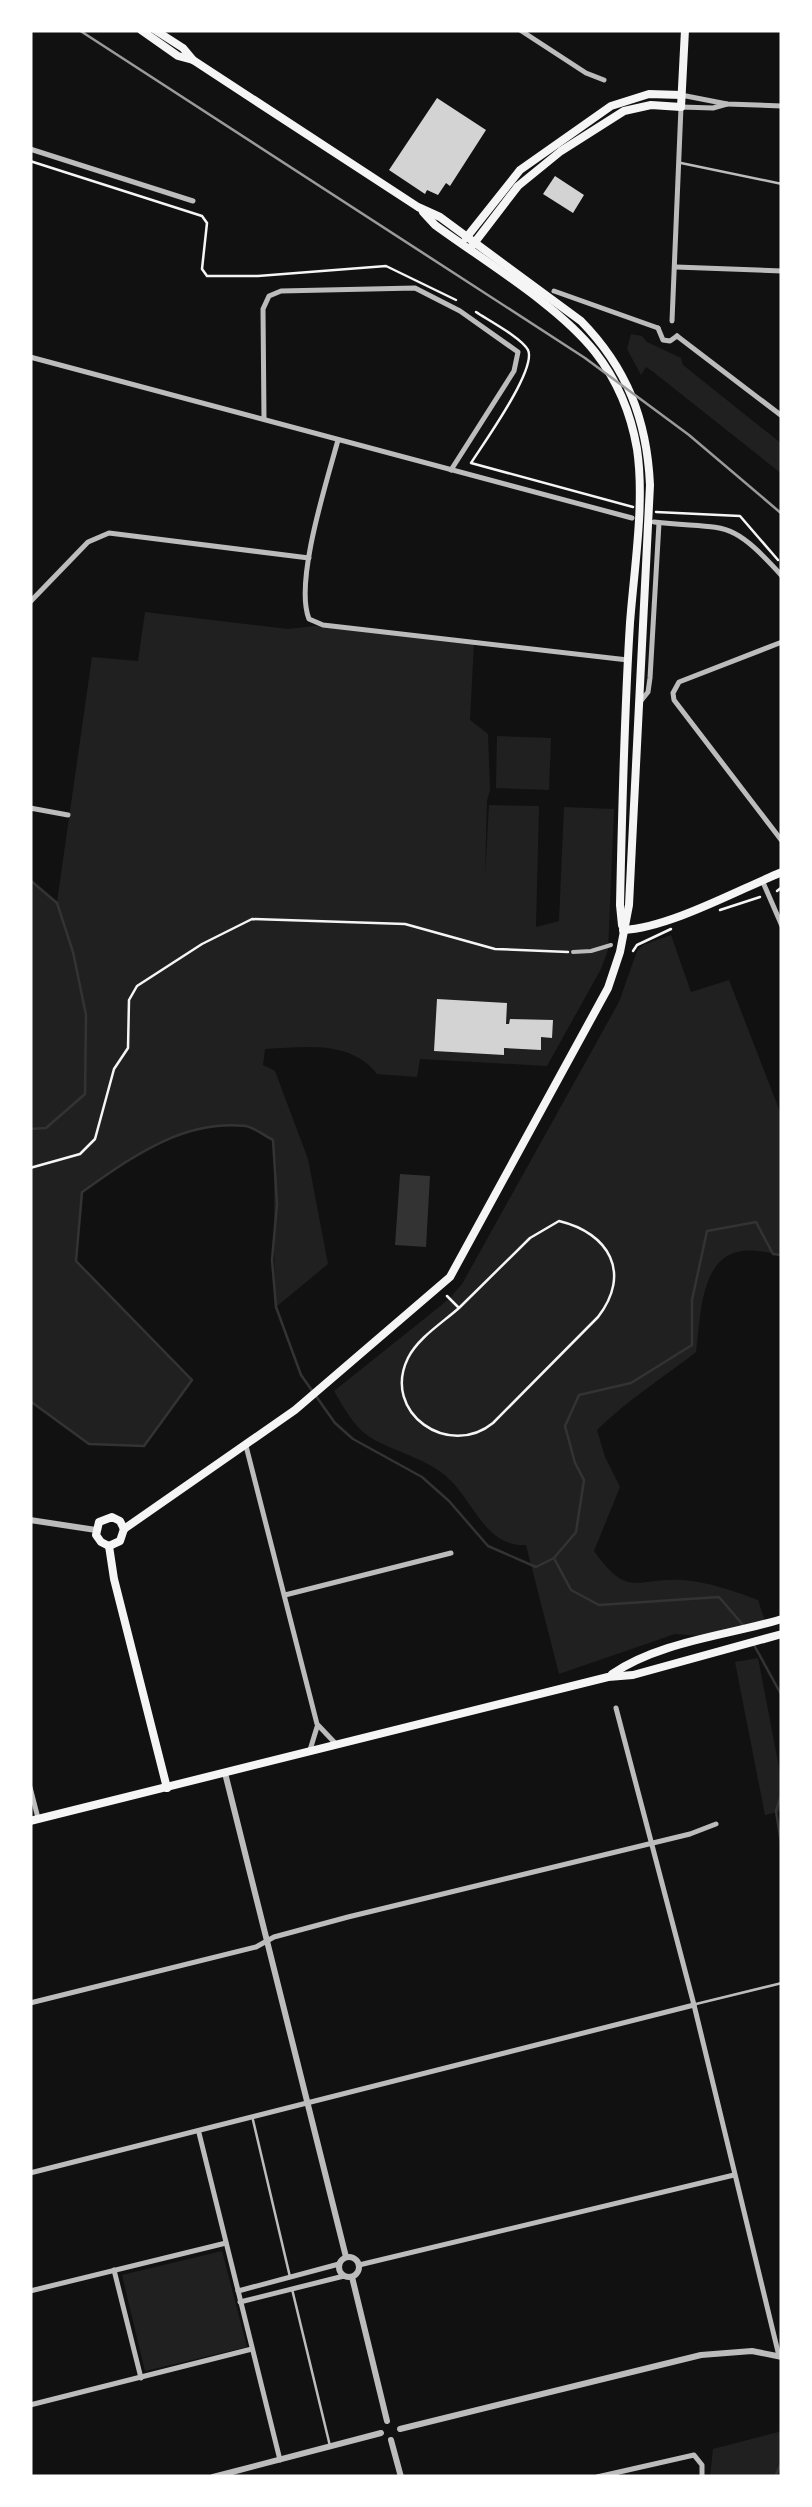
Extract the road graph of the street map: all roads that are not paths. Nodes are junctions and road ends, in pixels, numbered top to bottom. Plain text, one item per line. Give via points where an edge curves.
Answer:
1 (141, 30) edge
2 (155, 30) edge
3 (171, 30) edge
4 (520, 30) edge
5 (685, 30) edge
6 (174, 42) junction
7 (192, 60) junction
8 (604, 80) dead end
9 (681, 95) junction
10 (727, 104) junction
11 (782, 106) edge
12 (681, 107) junction
13 (30, 148) edge
14 (680, 163) junction
15 (782, 184) edge
16 (193, 201) dead end
17 (468, 243) junction
18 (486, 256) junction
19 (676, 267) junction
20 (782, 270) edge
21 (554, 292) dead end
22 (672, 321) junction
23 (658, 328) junction
24 (677, 336) junction
25 (30, 357) edge
26 (782, 416) edge
27 (264, 421) junction
28 (338, 440) junction
29 (451, 470) junction
30 (632, 518) dead end
31 (309, 558) junction
32 (782, 576) edge
33 (30, 602) edge
34 (782, 642) edge
35 (628, 660) junction
36 (636, 707) junction
37 (30, 808) edge
38 (68, 815) dead end
39 (782, 841) edge
40 (782, 872) edge
41 (762, 880) junction
42 (782, 926) edge
43 (623, 930) junction
44 (611, 944) dead end
45 (573, 952) road end
46 (246, 1443) junction
47 (30, 1520) edge
48 (124, 1529) junction
49 (96, 1530) junction
50 (109, 1546) junction
51 (450, 1553) dead end
52 (285, 1595) junction
53 (782, 1619) edge
54 (782, 1634) edge
55 (608, 1676) junction
56 (616, 1708) dead end
57 (318, 1724) junction
58 (338, 1745) junction
59 (309, 1752) junction
60 (224, 1773) junction
61 (30, 1787) edge
62 (166, 1788) junction
63 (34, 1820) edge
64 (716, 1824) dead end
65 (651, 1844) junction
66 (268, 1941) junction
67 (782, 1982) edge
68 (30, 2003) edge
69 (694, 2004) junction
70 (308, 2102) junction
71 (253, 2118) junction
72 (198, 2132) junction
73 (30, 2173) edge
74 (734, 2175) junction
75 (227, 2242) junction
76 (346, 2257) junction
77 (339, 2264) junction
78 (360, 2265) junction
79 (114, 2270) junction
80 (348, 2277) junction
81 (291, 2278) junction
82 (292, 2288) junction
83 (30, 2291) edge
84 (238, 2291) junction
85 (240, 2302) junction
86 (252, 2349) junction
87 (781, 2356) edge
88 (141, 2378) junction
89 (30, 2405) edge
90 (387, 2421) junction
91 (400, 2429) junction
92 (381, 2433) junction
93 (391, 2440) junction
94 (330, 2448) junction
95 (280, 2460) junction
96 (213, 2477) edge
97 (401, 2477) edge
98 (597, 2477) edge
99 (702, 2477) edge

1 - 7 main road
2 - 6 main road
3 - 6 street
4 - 8 street
5 - 9 main road
6 - 7 main road
7 - 17 main road via 440,217
9 - 10 street
9 - 12 main road
9 - 17 main road via 649,94 611,106 520,170
10 - 11 street
10 - 12 street
12 - 14 street
12 - 17 main road via 624,112 561,151 518,186
13 - 16 street
14 - 15 lane
14 - 19 street
17 - 18 main road
18 - 35 main road via 595,352 624,402 639,484
18 - 36 main road via 581,321 632,392 646,436 650,485
19 - 20 street
19 - 22 street
21 - 23 street
22 - 23 street
22 - 24 street
23 - 24 street via 663,340
24 - 26 street
25 - 27 street
27 - 28 street
27 - 29 street via 263,310 269,296 415,288 518,352 514,370
28 - 29 street
28 - 31 street
29 - 30 street
31 - 33 street via 109,533 88,542
31 - 35 street via 306,613 314,622
32 - 36 street via 729,529 656,523 650,678
34 - 39 street via 679,682 673,693
35 - 43 main road
36 - 43 main road
37 - 38 street
40 - 41 main road
41 - 42 street
41 - 43 main road via 666,920
43 - 46 main road via 608,988 457,1267 335,1377
44 - 45 street
46 - 48 main road
46 - 52 street
47 - 49 street
48 - 49 main road via 112,1517
48 - 50 main road
49 - 50 main road
50 - 62 main road
51 - 52 street
52 - 57 street
53 - 55 main road via 629,1662
54 - 55 main road
55 - 58 main road
56 - 65 street
57 - 58 street
57 - 59 street
58 - 59 main road
59 - 60 main road
60 - 62 main road
60 - 66 street
61 - 63 street
62 - 63 main road
64 - 65 street
65 - 66 street
65 - 69 street
66 - 68 street
66 - 70 street
67 - 69 lane
69 - 70 street
69 - 74 street
70 - 71 street
70 - 76 street
71 - 72 street
71 - 81 lane
72 - 73 street
72 - 75 street
74 - 78 street
74 - 87 street
75 - 79 street
75 - 84 street
76 - 77 street
76 - 78 street
77 - 80 street
77 - 81 street
78 - 80 street
79 - 83 street
79 - 88 street
80 - 82 street
80 - 90 street
81 - 84 street
82 - 85 street
82 - 94 lane
84 - 85 street
85 - 86 street
86 - 88 street
86 - 95 street
87 - 91 street via 700,2355
88 - 89 street
90 - 91 street
90 - 92 street
91 - 93 street
92 - 93 street
92 - 94 street
93 - 97 street
94 - 95 street
95 - 96 street
98 - 99 street via 688,2456 699,2458

